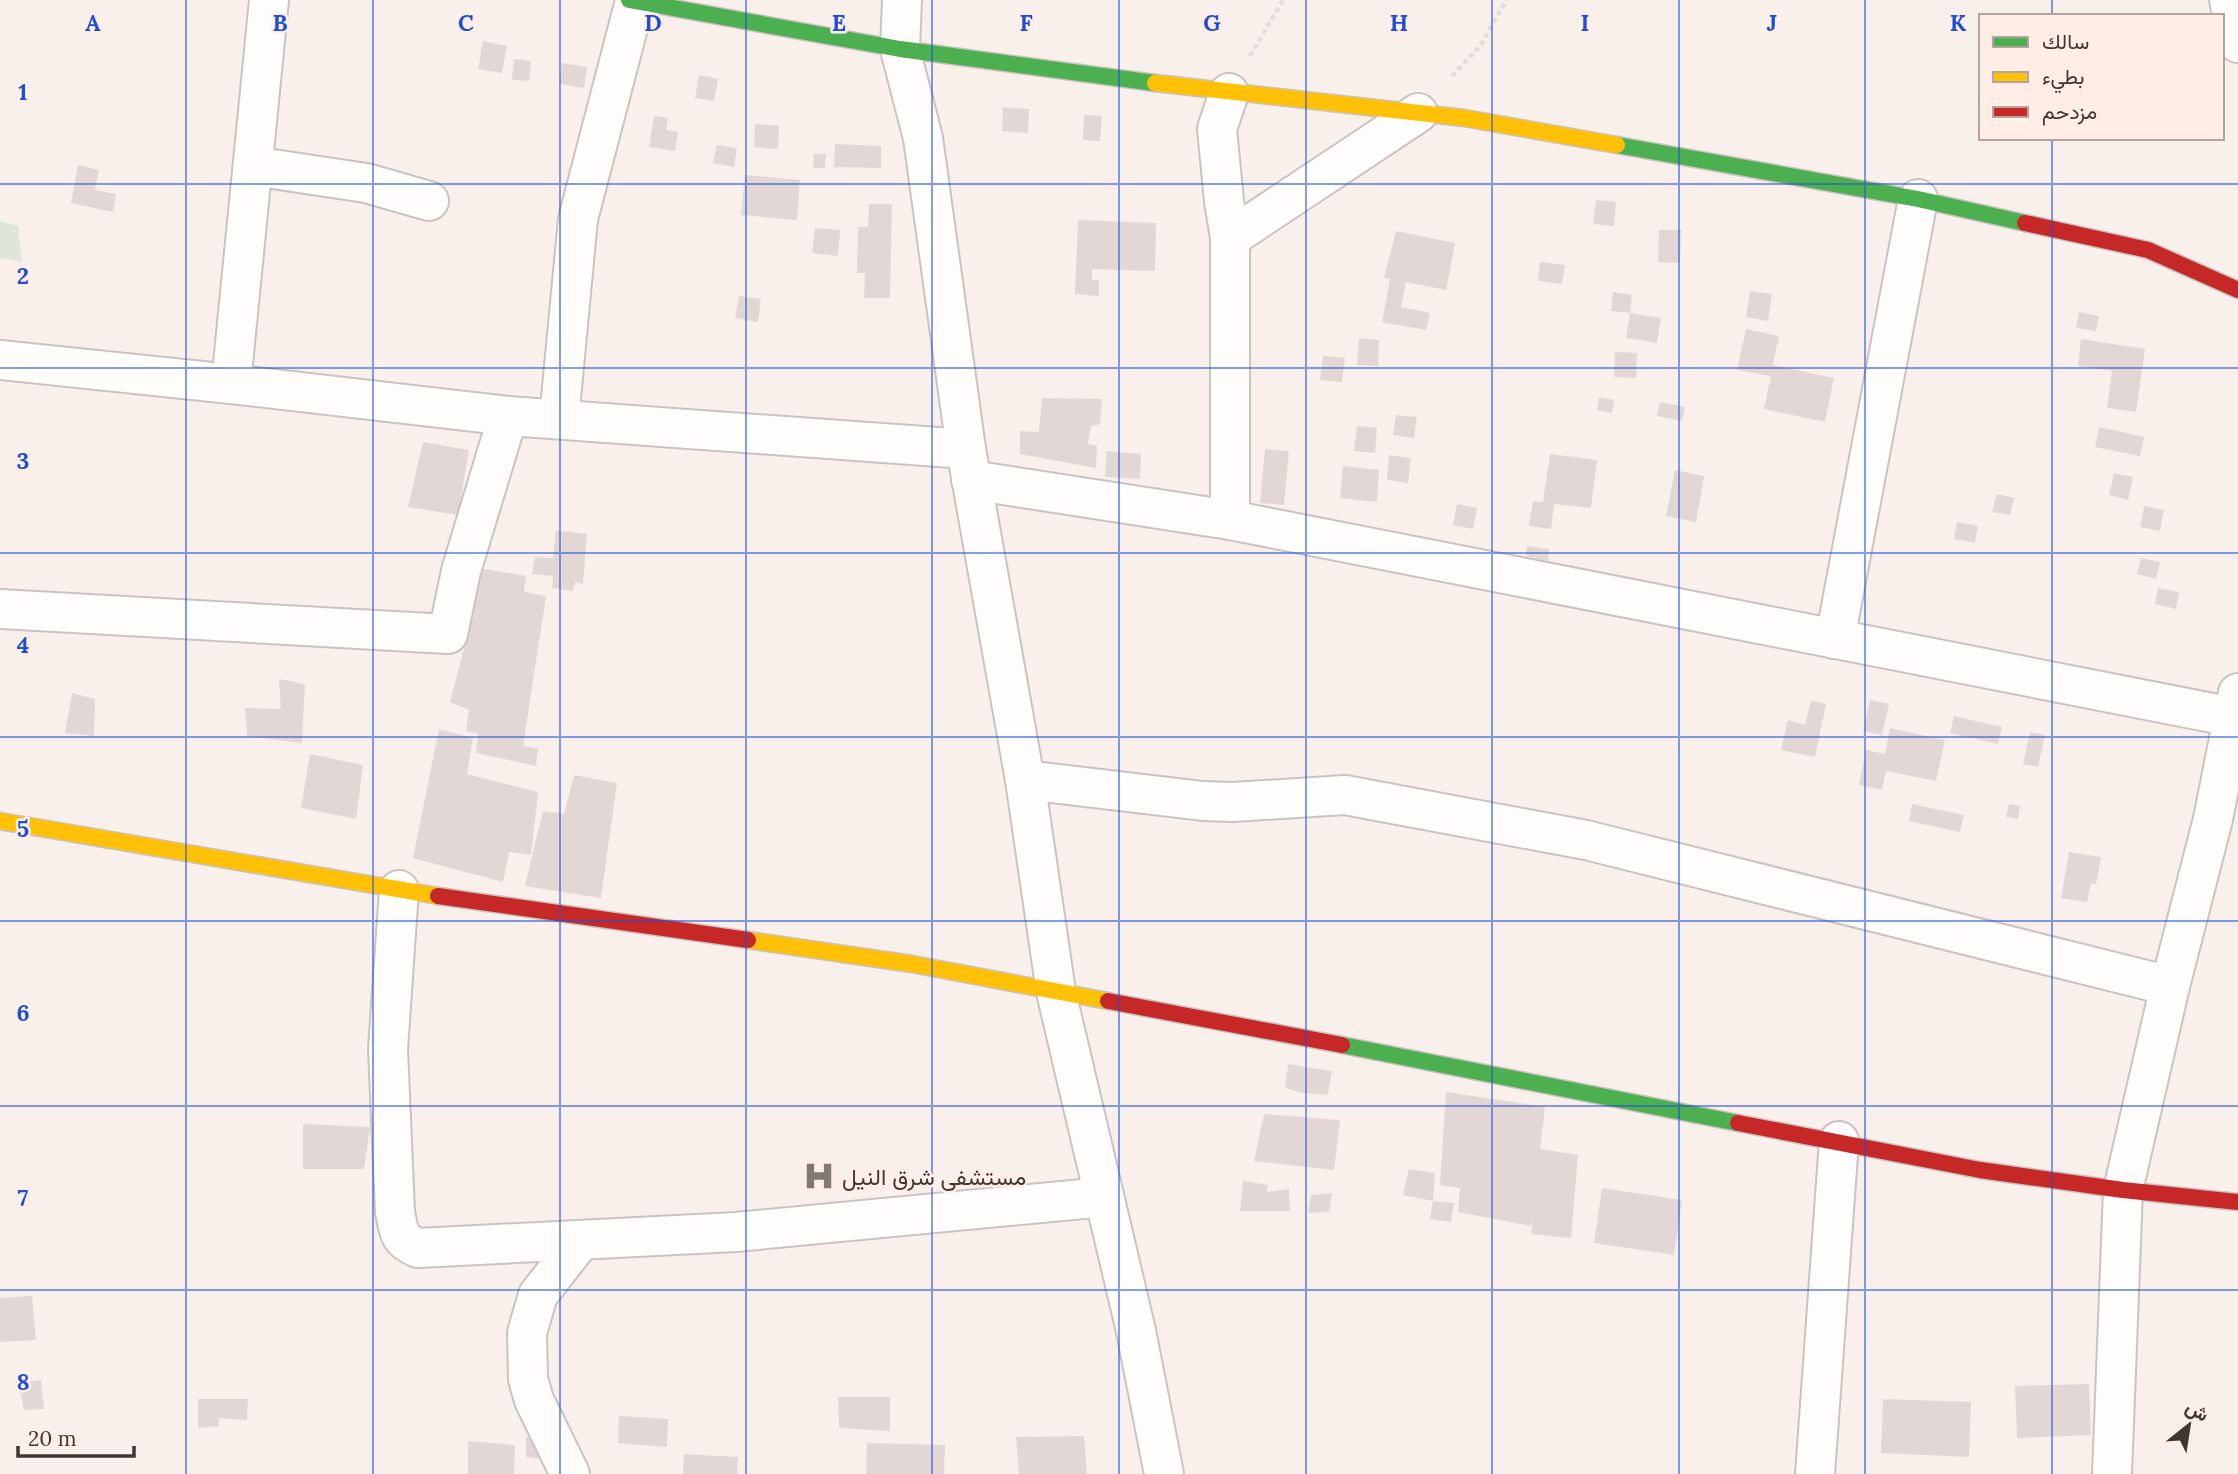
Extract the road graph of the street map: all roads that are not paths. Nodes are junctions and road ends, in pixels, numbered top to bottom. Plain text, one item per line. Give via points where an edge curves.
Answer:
1 (269, 0) edge
2 (629, 0) edge
3 (902, 0) edge
4 (2229, 0) edge
5 (635, 1) edge
6 (2238, 43) edge
7 (900, 49) junction
8 (1229, 93) junction
9 (1418, 113) junction
10 (253, 166) junction
11 (1918, 199) junction
12 (429, 201) dead end
13 (1230, 238) junction
14 (2238, 290) edge
15 (0, 360) edge
16 (231, 384) junction
17 (508, 416) junction
18 (559, 419) junction
19 (968, 464) junction
20 (1230, 520) junction
21 (0, 609) edge
22 (1835, 639) junction
23 (2237, 709) edge
24 (1024, 780) junction
25 (0, 821) edge
26 (399, 890) junction
27 (2170, 986) junction
28 (1056, 992) junction
29 (1839, 1142) junction
30 (2123, 1189) junction
31 (1104, 1197) junction
32 (2238, 1202) edge
33 (581, 1240) junction
34 (570, 1474) edge
35 (1164, 1474) edge
36 (1815, 1474) edge
37 (2112, 1474) edge

1 - 10 street
2 - 5 street
3 - 7 street
4 - 6 street
5 - 7 street
5 - 18 street via 578,219
7 - 8 street
7 - 19 street via 923,138
8 - 9 street
8 - 13 street via 1217,129
9 - 11 street
9 - 13 street
10 - 12 street via 366,183
10 - 16 street
11 - 14 street via 2148,250
11 - 22 street
13 - 20 street
15 - 16 street
16 - 17 street
17 - 18 street
17 - 21 street via 461,571 449,634
18 - 19 street
19 - 20 street
19 - 24 street
20 - 22 street
22 - 23 street
23 - 27 street
24 - 27 street via 1203,801 1345,795 1586,840
24 - 28 street
25 - 26 street
26 - 28 street via 912,964
26 - 33 street via 388,1049 395,1212 403,1242 418,1248
27 - 30 street
28 - 29 street
28 - 31 street
29 - 30 street via 1980,1170
29 - 36 street
30 - 32 street
30 - 37 street
31 - 33 street via 736,1232
31 - 35 street
33 - 34 street via 538,1295 527,1333 528,1379 534,1400

